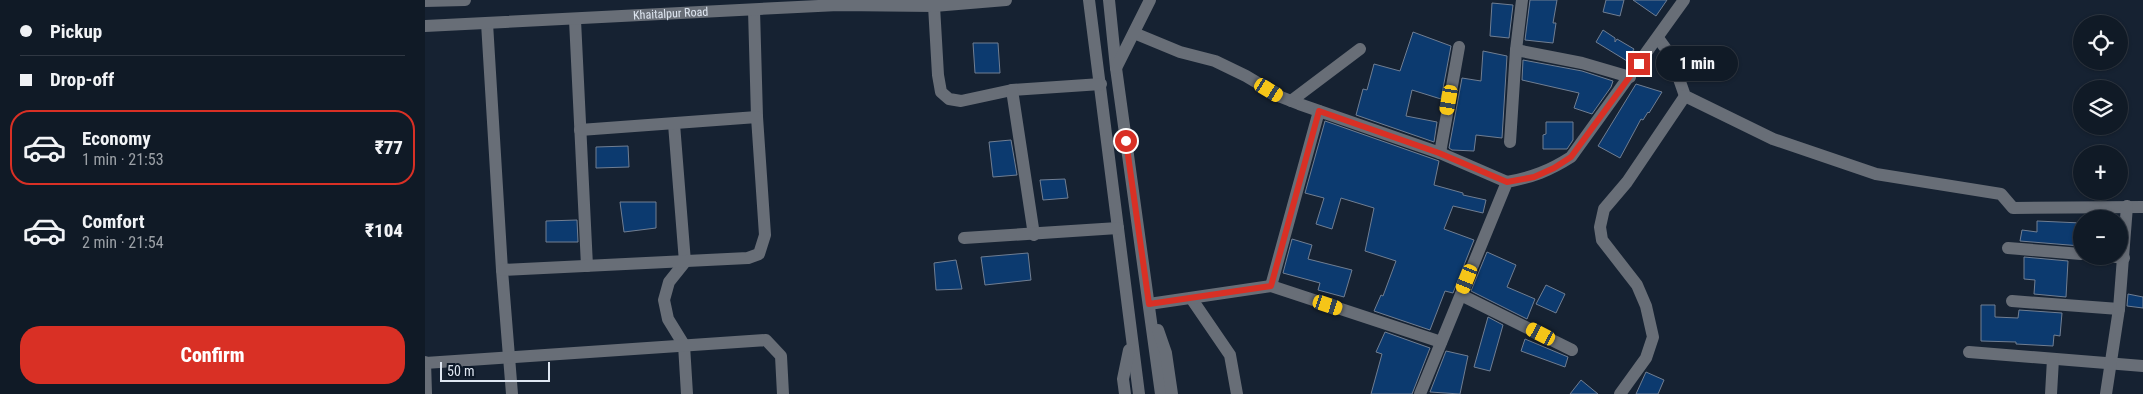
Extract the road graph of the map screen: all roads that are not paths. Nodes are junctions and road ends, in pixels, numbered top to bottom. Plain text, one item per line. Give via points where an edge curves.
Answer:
1 (465, 0) edge
2 (1006, 0) edge
3 (1089, 0) edge
4 (1109, 0) edge
5 (1150, 0) edge
6 (1522, 0) edge
7 (1684, 0) edge
8 (425, 2) edge
9 (838, 3) edge
10 (935, 6) junction
11 (754, 10) junction
12 (575, 20) junction
13 (487, 23) junction
14 (425, 26) edge
15 (1134, 33) junction
16 (1658, 38) junction
17 (1459, 47) dead end
18 (1360, 49) dead end
19 (1516, 50) junction
20 (1116, 68) junction
21 (1629, 77) junction
22 (1101, 84) junction
23 (1012, 90) junction
24 (1685, 96) junction
25 (1291, 101) junction
26 (1319, 111) junction
27 (757, 117) junction
28 (674, 124) junction
29 (579, 130) junction
30 (1510, 142) dead end
31 (1439, 153) junction
32 (1507, 182) junction
33 (2127, 206) junction
34 (2143, 206) edge
35 (2127, 210) edge
36 (1118, 228) junction
37 (1034, 235) junction
38 (964, 238) dead end
39 (2008, 248) dead end
40 (2073, 253) edge
41 (685, 262) junction
42 (2123, 265) edge
43 (587, 266) junction
44 (502, 270) junction
45 (1271, 286) junction
46 (1461, 295) junction
47 (1191, 298) junction
48 (2012, 301) dead end
49 (1149, 304) junction
50 (2119, 309) junction
51 (1132, 339) junction
52 (1441, 342) junction
53 (684, 345) junction
54 (1572, 350) dead end
55 (1969, 352) dead end
56 (510, 356) junction
57 (2053, 359) junction
58 (425, 363) edge
59 (2109, 364) junction
60 (2143, 366) edge
61 (426, 394) edge
62 (513, 394) edge
63 (687, 394) edge
64 (783, 394) edge
65 (1125, 394) edge
66 (1139, 394) edge
67 (1161, 394) edge
68 (1173, 394) edge
69 (1237, 394) edge
70 (1420, 394) edge
71 (1620, 394) edge
72 (2051, 394) edge
73 (2106, 394) edge

1 - 8 street
2 - 10 street, Khaitalpur Road
3 - 22 street
4 - 20 street
5 - 15 street
6 - 19 street
7 - 16 street
9 - 10 street, Khaitalpur Road
9 - 11 street, Khaitalpur Road
10 - 23 street via 941,92 949,99 961,101
11 - 12 street, Khaitalpur Road
11 - 27 street
12 - 13 street, Khaitalpur Road
12 - 29 street
13 - 14 street, Khaitalpur Road
13 - 44 street
15 - 20 street
15 - 25 street via 1180,52 1215,61
16 - 21 street
16 - 24 street via 1671,56
17 - 31 street
18 - 25 street
19 - 21 street
19 - 30 street
20 - 49 street
21 - 32 street via 1571,157 1534,177
22 - 23 street
22 - 36 street
23 - 37 street
24 - 33 street via 1773,139 1866,171 2001,194 2013,208
24 - 71 street via 1627,182 1604,209 1600,226 1602,240 1637,285 1653,337 1646,358
25 - 26 street
26 - 31 street
26 - 45 street
27 - 28 street
27 - 41 street via 765,235 759,254 748,258
28 - 29 street
28 - 41 street
29 - 43 street
31 - 32 street
32 - 46 street
33 - 34 street
33 - 35 street
36 - 37 street
36 - 51 street
37 - 38 street
39 - 40 street
41 - 43 street
41 - 53 street via 669,282 664,300 668,319
42 - 50 street
43 - 44 street
44 - 56 street
45 - 47 street
45 - 52 street
46 - 52 street
46 - 54 street
47 - 49 street
47 - 69 street via 1230,355
48 - 50 street
49 - 67 street
49 - 68 street via 1166,353
50 - 59 street
51 - 65 street via 1123,379
51 - 66 street
52 - 70 street
53 - 56 street
53 - 63 street
53 - 64 street via 767,340 781,356
55 - 57 street
56 - 58 street
56 - 62 street
57 - 59 street
57 - 72 street
58 - 61 street
59 - 60 street
59 - 73 street

